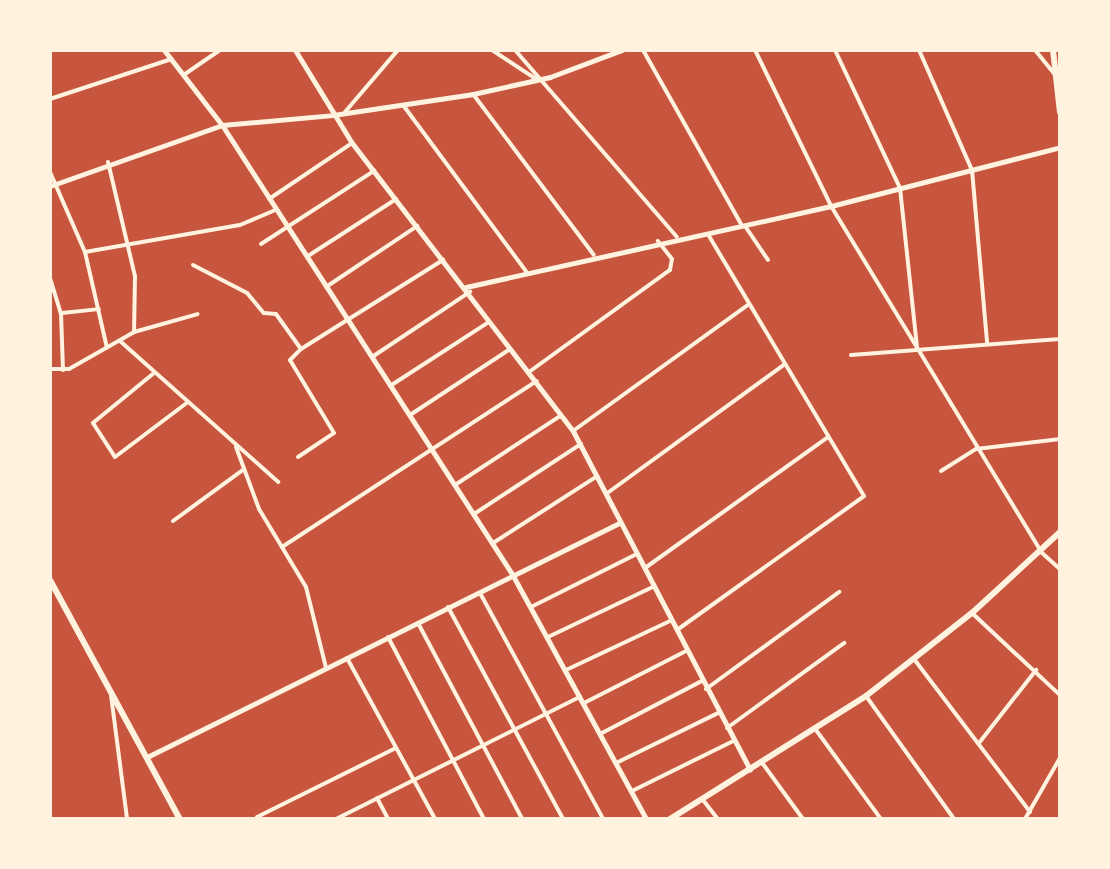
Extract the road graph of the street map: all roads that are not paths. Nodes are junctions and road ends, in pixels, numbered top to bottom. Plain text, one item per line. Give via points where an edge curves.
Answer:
1 (164, 50) edge
2 (220, 50) edge
3 (295, 50) edge
4 (398, 50) edge
5 (492, 50) edge
6 (515, 50) edge
7 (622, 50) edge
8 (643, 50) edge
9 (755, 50) edge
10 (835, 50) edge
11 (919, 50) edge
12 (1035, 50) edge
13 (1053, 50) edge
14 (172, 59) junction
15 (185, 74) junction
16 (1058, 78) edge
17 (539, 80) junction
18 (473, 94) junction
19 (50, 99) edge
20 (403, 105) junction
21 (1060, 112) edge
22 (344, 113) junction
23 (333, 115) junction
24 (222, 125) junction
25 (352, 143) junction
26 (1060, 147) edge
27 (108, 162) junction
28 (972, 170) junction
29 (374, 171) junction
30 (50, 172) edge
31 (53, 184) edge
32 (900, 188) junction
33 (269, 199) junction
34 (396, 199) junction
35 (831, 206) junction
36 (276, 210) junction
37 (742, 224) junction
38 (417, 226) junction
39 (287, 228) junction
40 (706, 232) junction
41 (677, 237) junction
42 (130, 241) junction
43 (658, 241) junction
44 (261, 244) dead end
45 (85, 252) junction
46 (594, 255) junction
47 (306, 257) junction
48 (444, 260) junction
49 (768, 260) dead end
50 (193, 265) dead end
51 (526, 271) junction
52 (50, 278) edge
53 (326, 287) junction
54 (468, 290) junction
55 (749, 304) junction
56 (99, 309) junction
57 (61, 313) junction
58 (198, 314) dead end
59 (491, 320) junction
60 (348, 322) junction
61 (134, 332) junction
62 (1060, 339) edge
63 (120, 341) junction
64 (987, 342) junction
65 (107, 348) junction
66 (512, 348) junction
67 (301, 349) junction
68 (918, 350) junction
69 (851, 355) dead end
70 (372, 357) junction
71 (785, 364) junction
72 (50, 369) edge
73 (63, 370) junction
74 (529, 372) junction
75 (154, 373) junction
76 (537, 381) junction
77 (390, 386) junction
78 (188, 402) junction
79 (410, 415) junction
80 (562, 415) junction
81 (573, 431) junction
82 (828, 437) junction
83 (1060, 439) edge
84 (581, 444) junction
85 (236, 447) junction
86 (976, 449) junction
87 (432, 450) junction
88 (298, 457) dead end
89 (243, 470) junction
90 (941, 471) dead end
91 (596, 477) junction
92 (278, 482) dead end
93 (455, 485) junction
94 (606, 495) junction
95 (474, 514) junction
96 (173, 521) dead end
97 (619, 523) junction
98 (1060, 532) edge
99 (493, 543) junction
100 (282, 547) junction
101 (1041, 552) junction
102 (635, 555) junction
103 (1060, 569) edge
104 (643, 570) junction
105 (512, 574) junction
106 (50, 580) edge
107 (653, 587) junction
108 (479, 591) junction
109 (839, 592) dead end
110 (448, 607) junction
111 (531, 607) junction
112 (972, 613) junction
113 (670, 621) junction
114 (417, 622) junction
115 (676, 631) junction
116 (388, 637) junction
117 (548, 637) junction
118 (844, 643) dead end
119 (686, 651) junction
120 (347, 658) junction
121 (914, 659) junction
122 (326, 668) junction
123 (566, 670) junction
124 (1036, 670) junction
125 (702, 681) junction
126 (109, 687) junction
127 (706, 689) junction
128 (1060, 695) edge
129 (866, 696) junction
130 (582, 700) junction
131 (718, 713) junction
132 (546, 714) junction
133 (727, 728) junction
134 (516, 729) junction
135 (816, 730) junction
136 (600, 734) junction
137 (733, 741) junction
138 (979, 743) junction
139 (483, 745) junction
140 (396, 748) junction
141 (147, 757) junction
142 (1060, 758) edge
143 (453, 761) junction
144 (616, 763) junction
145 (763, 764) junction
146 (750, 772) junction
147 (414, 780) junction
148 (631, 792) junction
149 (377, 798) junction
150 (703, 800) junction
151 (1030, 812) junction
152 (349, 816) edge
153 (257, 817) dead end
154 (127, 819) edge
155 (180, 819) edge
156 (336, 819) edge
157 (388, 819) edge
158 (435, 819) edge
159 (484, 819) edge
160 (522, 819) edge
161 (563, 819) edge
162 (603, 819) edge
163 (646, 819) edge
164 (670, 819) edge
165 (718, 819) edge
166 (803, 819) edge
167 (881, 819) edge
168 (954, 819) edge
169 (1025, 819) edge

1 - 14 street
2 - 15 street
3 - 23 street
4 - 22 street
5 - 17 street via 522,74
6 - 17 street via 533,66
7 - 17 street
8 - 37 street
9 - 35 street
10 - 32 street
11 - 28 street
12 - 16 street
13 - 16 main road
14 - 15 street
14 - 19 street
15 - 24 street
16 - 21 main road
17 - 18 street
17 - 41 street
18 - 20 street
18 - 46 street
20 - 22 street
20 - 51 street
22 - 23 street
23 - 24 street
23 - 25 street
24 - 27 street
24 - 33 street
25 - 29 street
25 - 33 street
26 - 28 street
27 - 31 street
27 - 42 street
28 - 32 street
28 - 64 street
29 - 34 street
29 - 39 street
30 - 31 street
31 - 45 street
32 - 35 street
32 - 68 street
33 - 36 street
34 - 38 street
34 - 47 street
35 - 37 street
35 - 68 street
36 - 39 street
36 - 42 street via 240,225
37 - 40 street
37 - 49 street
38 - 48 street
38 - 53 street
39 - 44 street
39 - 47 street
40 - 41 street
40 - 55 street
41 - 43 street
42 - 45 street
42 - 61 street
43 - 46 street
43 - 74 street via 672,259 670,270
45 - 56 street
46 - 51 street
47 - 53 street
48 - 54 street
48 - 60 street
50 - 67 street via 247,293 264,313 276,314
51 - 54 street
52 - 57 street
53 - 60 street
54 - 59 street
54 - 70 street
55 - 71 street
55 - 81 street
56 - 57 street
56 - 65 street
57 - 73 street
58 - 61 street
59 - 66 street
59 - 77 street
60 - 67 street
60 - 70 street
61 - 63 street
62 - 64 street
63 - 65 street
63 - 75 street
64 - 68 street
65 - 73 street
66 - 74 street
66 - 79 street
67 - 88 street via 290,360 334,433
68 - 69 street
68 - 86 street
70 - 77 street
71 - 82 street
71 - 94 street
72 - 73 street
74 - 76 street
75 - 78 street
75 - 78 street via 93,423 115,457
76 - 80 street
76 - 87 street
77 - 79 street
78 - 85 street
79 - 87 street
80 - 81 street
80 - 93 street
81 - 84 street
82 - 104 street
82 - 115 street via 864,496
83 - 86 street
84 - 91 street
84 - 95 street
85 - 89 street
85 - 92 street
86 - 90 street
86 - 101 street
87 - 93 street
87 - 100 street
89 - 96 street
89 - 100 street
91 - 94 street
91 - 99 street
93 - 95 street
94 - 97 street
95 - 99 street
97 - 102 street
97 - 105 street
98 - 101 main road
99 - 105 street
100 - 122 street via 317,616
101 - 103 street
101 - 112 main road
102 - 104 street
102 - 111 street
104 - 107 street
105 - 108 street
105 - 111 street
106 - 126 main road
107 - 113 street
107 - 117 street
108 - 110 street
108 - 132 street
109 - 127 street
110 - 114 street
110 - 134 street
111 - 117 street
112 - 121 main road
112 - 124 street
113 - 115 street
113 - 123 street
114 - 116 street
114 - 139 street
115 - 119 street
116 - 120 street
116 - 143 street
117 - 123 street
118 - 133 street
119 - 125 street
119 - 130 street
120 - 122 street
120 - 140 street
121 - 129 main road
121 - 138 street
122 - 141 street
123 - 130 street
124 - 128 street
124 - 138 street
125 - 127 street
125 - 136 street
126 - 141 main road
126 - 154 street
127 - 131 street
129 - 135 main road
129 - 168 street
130 - 132 street
130 - 136 street
131 - 133 street
131 - 144 street
132 - 134 street
132 - 162 street
133 - 137 street
134 - 139 street
134 - 161 street
135 - 145 main road
135 - 167 street
136 - 144 street
137 - 146 street
137 - 148 street
138 - 151 street
139 - 143 street
139 - 160 street
140 - 147 street
140 - 153 street
141 - 155 main road
142 - 151 street
143 - 147 street
143 - 159 street
144 - 148 street
145 - 146 main road
145 - 166 street
146 - 150 main road
147 - 149 street
147 - 158 street
148 - 163 street
149 - 152 street
149 - 157 street
150 - 164 main road
150 - 165 street
151 - 169 street
152 - 156 street

